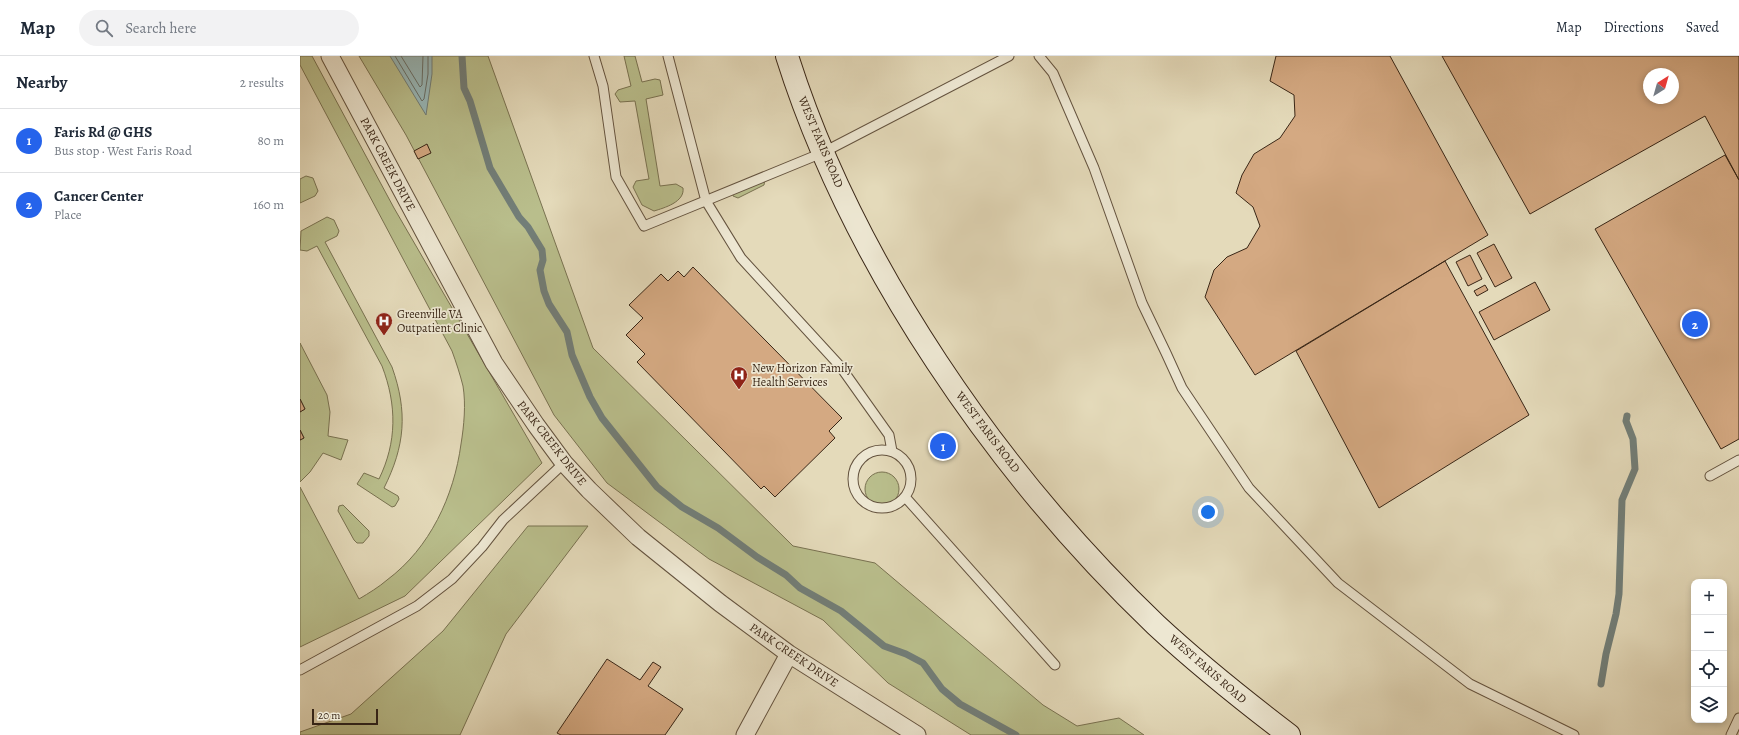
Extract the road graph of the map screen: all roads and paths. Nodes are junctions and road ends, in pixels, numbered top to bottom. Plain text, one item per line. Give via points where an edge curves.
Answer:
1 (330, 56) edge
2 (594, 56) edge
3 (668, 56) edge
4 (787, 56) edge
5 (1009, 56) edge
6 (1039, 56) edge
7 (822, 153) junction
8 (706, 201) junction
9 (892, 451) junction
10 (1739, 460) edge
11 (564, 463) junction
12 (1710, 476) dead end
13 (906, 498) junction
14 (789, 654) junction
15 (1055, 665) dead end
16 (300, 670) edge
17 (1739, 718) edge
18 (745, 735) edge
19 (917, 735) edge
20 (1288, 735) edge
21 (1574, 735) edge
22 (1731, 735) edge

1 - 11 street, PARK CREEK DRIVE via 494,364
2 - 8 lane via 603,86 616,177 644,226
3 - 8 lane
4 - 7 main road, WEST FARIS ROAD
5 - 7 lane
6 - 21 lane via 1053,73 1091,161 1142,303 1182,388 1249,488 1338,583 1470,684
7 - 8 lane
7 - 20 main road, WEST FARIS ROAD via 875,260 932,353 973,415 1037,496 1156,625
8 - 9 lane via 741,258 840,366 889,435
9 - 13 lane via 907,462 912,480
9 - 13 lane via 874,450 858,461 852,478 857,496 872,508 891,508
10 - 12 lane
11 - 14 street, PARK CREEK DRIVE via 638,537
11 - 16 lane via 503,520 452,579 418,606
13 - 15 lane
14 - 18 street
14 - 19 street, PARK CREEK DRIVE
17 - 22 lane

